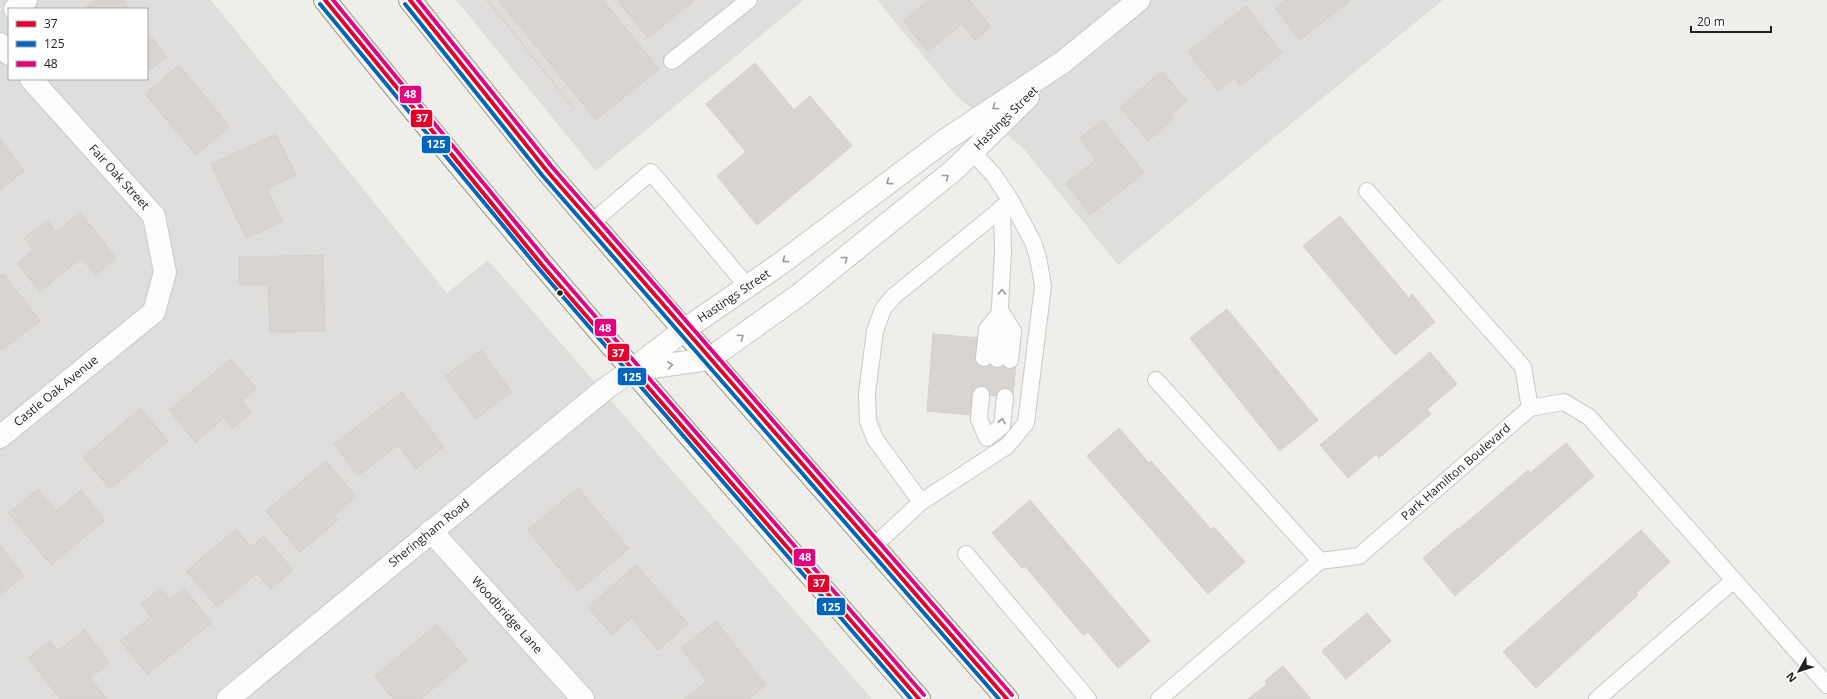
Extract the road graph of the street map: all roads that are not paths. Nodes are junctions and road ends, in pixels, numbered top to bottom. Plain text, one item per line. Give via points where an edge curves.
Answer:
1 (26, 0) edge
2 (325, 0) edge
3 (410, 0) edge
4 (749, 0) edge
5 (1139, 0) edge
6 (16, 8) edge
7 (8, 15) edge
8 (0, 21) edge
9 (0, 44) edge
10 (8, 53) edge
11 (672, 61) dead end
12 (1063, 62) junction
13 (32, 80) edge
14 (972, 152) junction
15 (1367, 191) dead end
16 (1006, 204) junction
17 (591, 223) junction
18 (747, 286) junction
19 (684, 330) junction
20 (112, 345) joint
21 (709, 359) junction
22 (997, 359) dead end
23 (632, 370) junction
24 (1156, 380) dead end
25 (993, 396) dead end
26 (1530, 408) junction
27 (0, 437) edge
28 (982, 463) junction
29 (922, 502) junction
30 (431, 531) junction
31 (874, 546) junction
32 (966, 554) dead end
33 (1320, 561) junction
34 (1734, 580) junction
35 (1827, 685) edge
36 (228, 699) edge
37 (583, 699) edge
38 (919, 699) edge
39 (1008, 699) edge
40 (1088, 699) edge
41 (1159, 699) edge
42 (1598, 699) edge

1 - 6 street
2 - 23 main road via 404,100
3 - 17 main road
4 - 11 lane
5 - 12 street, Hastings Street
7 - 8 street
9 - 10 street
12 - 14 street, Hastings Street
12 -> 18 street, Hastings Street via 944,141
13 - 20 street, Fair Oak Street via 154,216 165,272 154,312
14 - 16 lane via 993,174
21 -> 14 street, Hastings Street via 799,295 954,170
15 - 26 lane via 1523,367
22 -> 16 lane
16 - 28 lane via 1033,242 1043,286 1026,423 1007,446
16 - 29 lane via 894,296 883,309 878,322 867,393 868,421 874,439
17 - 18 lane via 651,172
17 - 19 main road
18 - 19 street, Hastings Street
19 - 21 main road
19 - 23 street, Hastings Street
20 - 27 street, Castle Oak Avenue
23 -> 21 street, Hastings Street
21 - 31 main road
23 - 30 street, Sheringham Road via 605,388
23 - 38 main road
24 - 33 lane
28 -> 25 lane
26 - 33 lane, Park Hamilton Boulevard via 1359,556
26 - 34 lane via 1564,402 1589,417
28 - 29 lane
29 - 31 lane
30 - 36 street, Sheringham Road
30 - 37 street, Woodbridge Lane
31 - 39 main road
32 - 40 lane
33 - 41 lane
34 - 35 lane
34 - 42 lane

